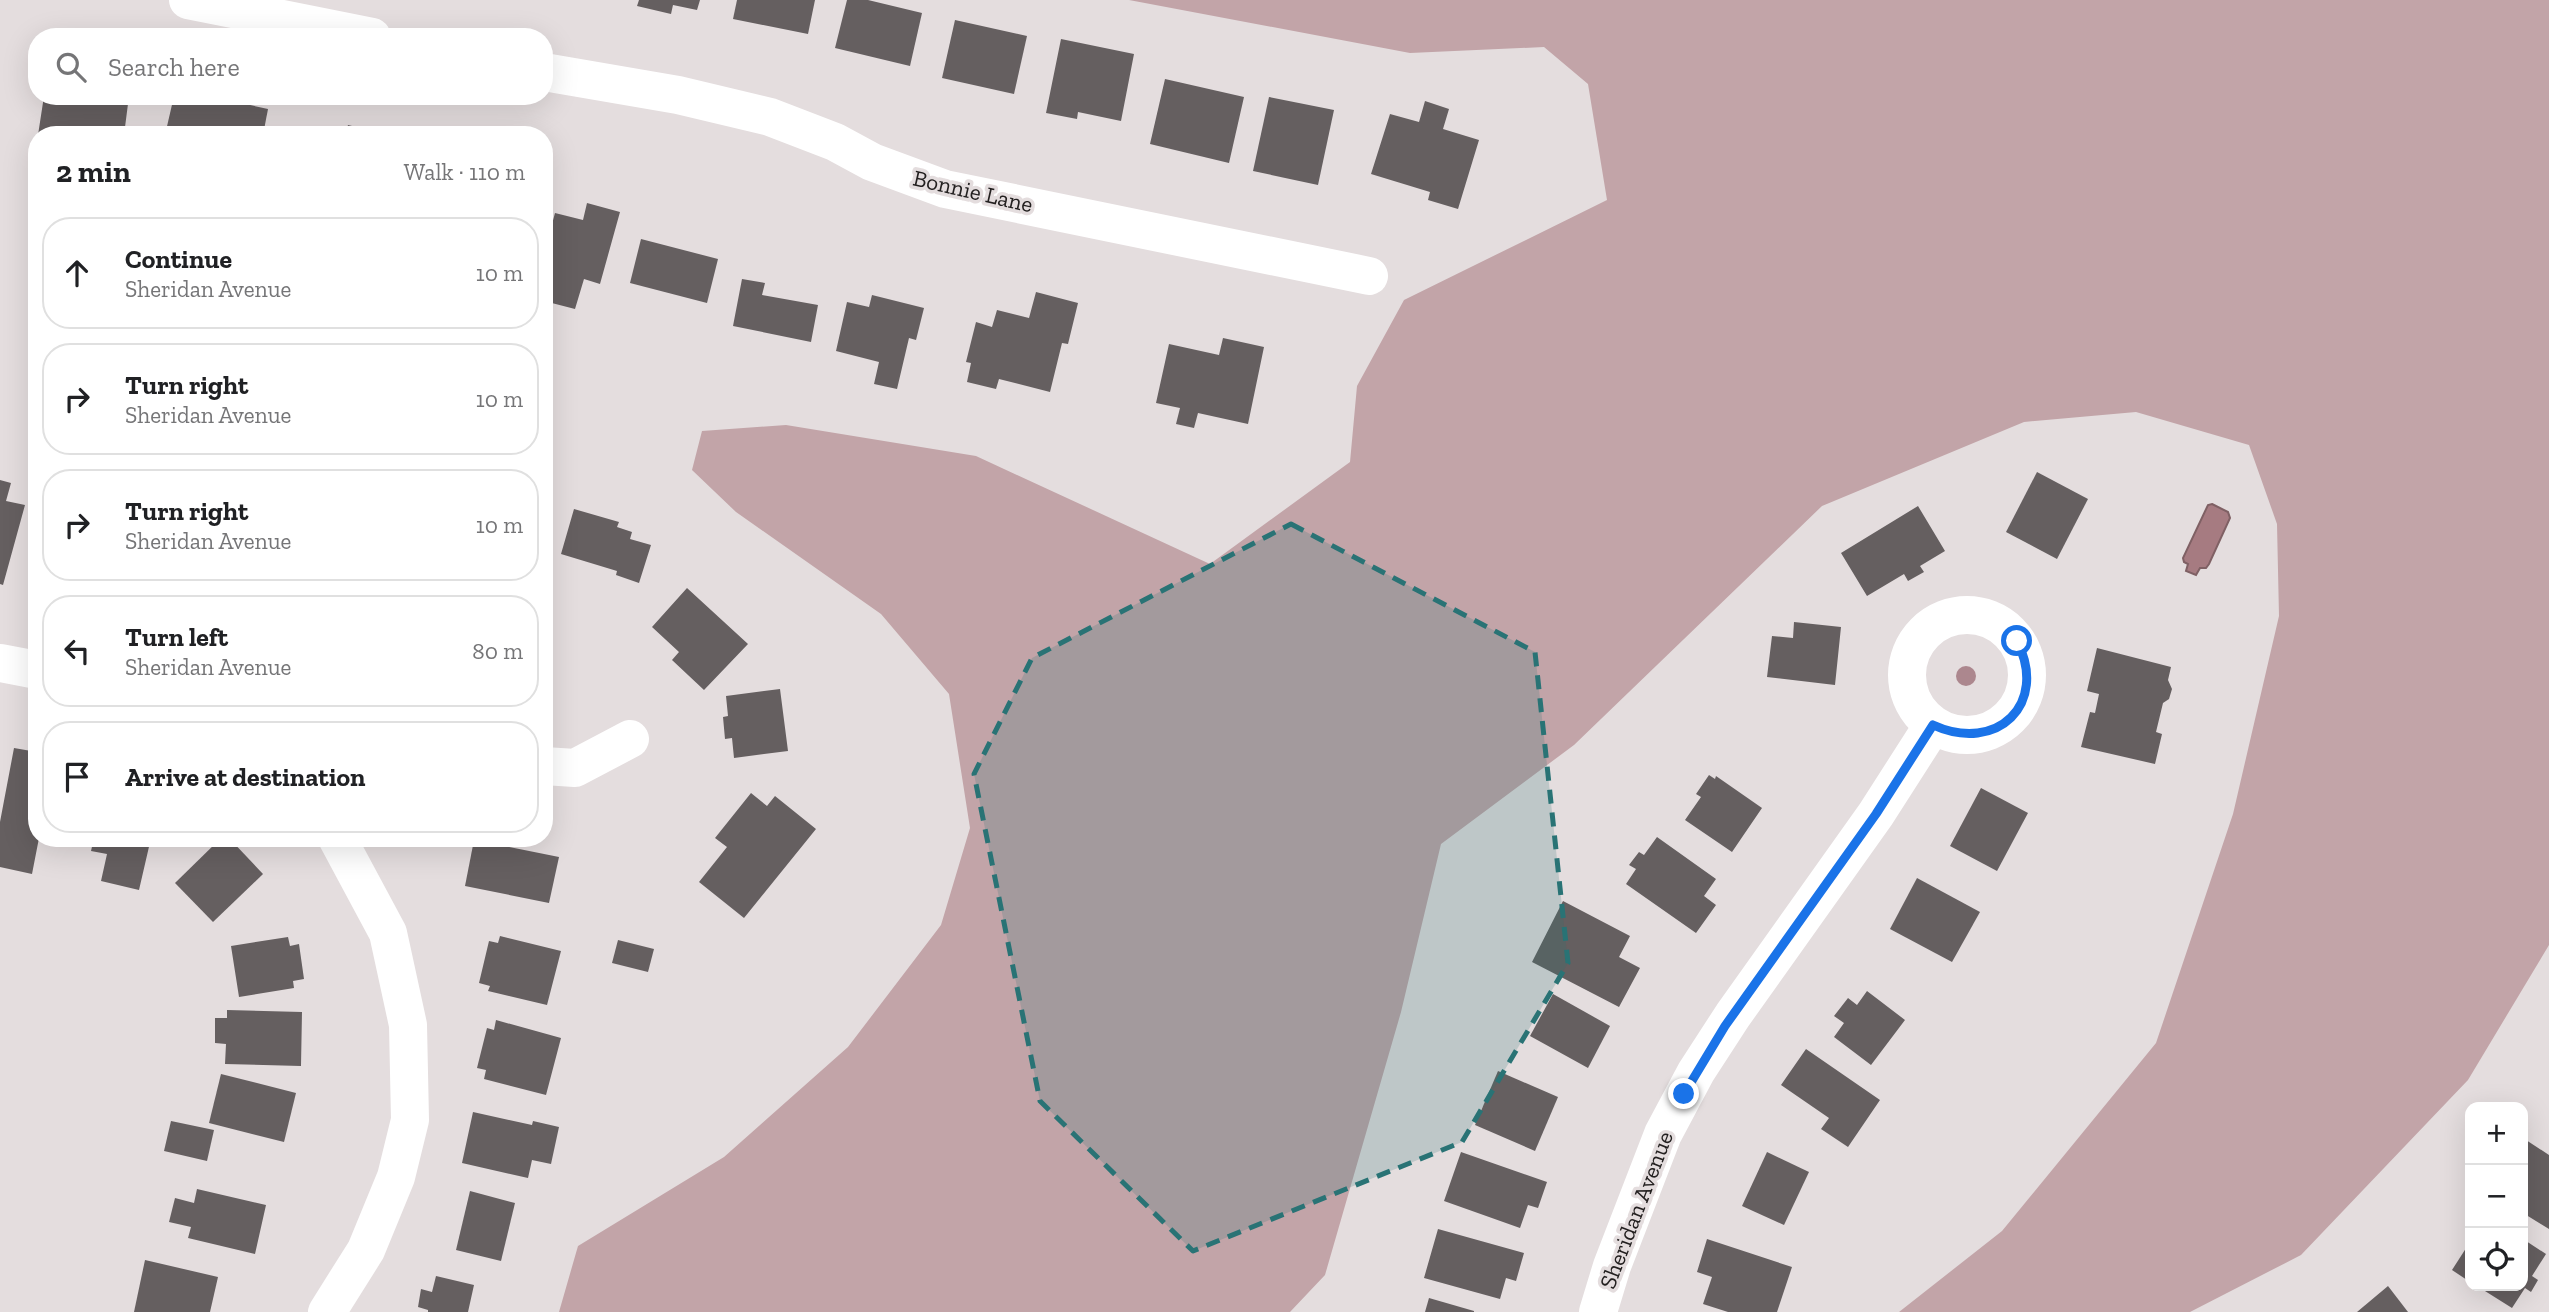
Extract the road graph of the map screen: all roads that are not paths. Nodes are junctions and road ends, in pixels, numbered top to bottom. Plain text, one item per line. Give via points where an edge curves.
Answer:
1 (188, 0) edge
2 (327, 28) edge
3 (553, 74) edge
4 (1369, 276) dead end
5 (0, 663) edge
6 (28, 668) edge
7 (1933, 725) dead end
8 (629, 739) dead end
9 (553, 767) edge
10 (342, 847) edge
11 (327, 1312) edge
12 (1598, 1312) edge

1 - 2 street
3 - 4 street, Bonnie Lane via 678,95 770,117 945,188
5 - 6 street
7 - 12 street, Sheridan Avenue via 1696,1072 1663,1134
8 - 9 street via 575,768
10 - 11 street via 388,933 408,1025 410,1121 396,1177 366,1250

